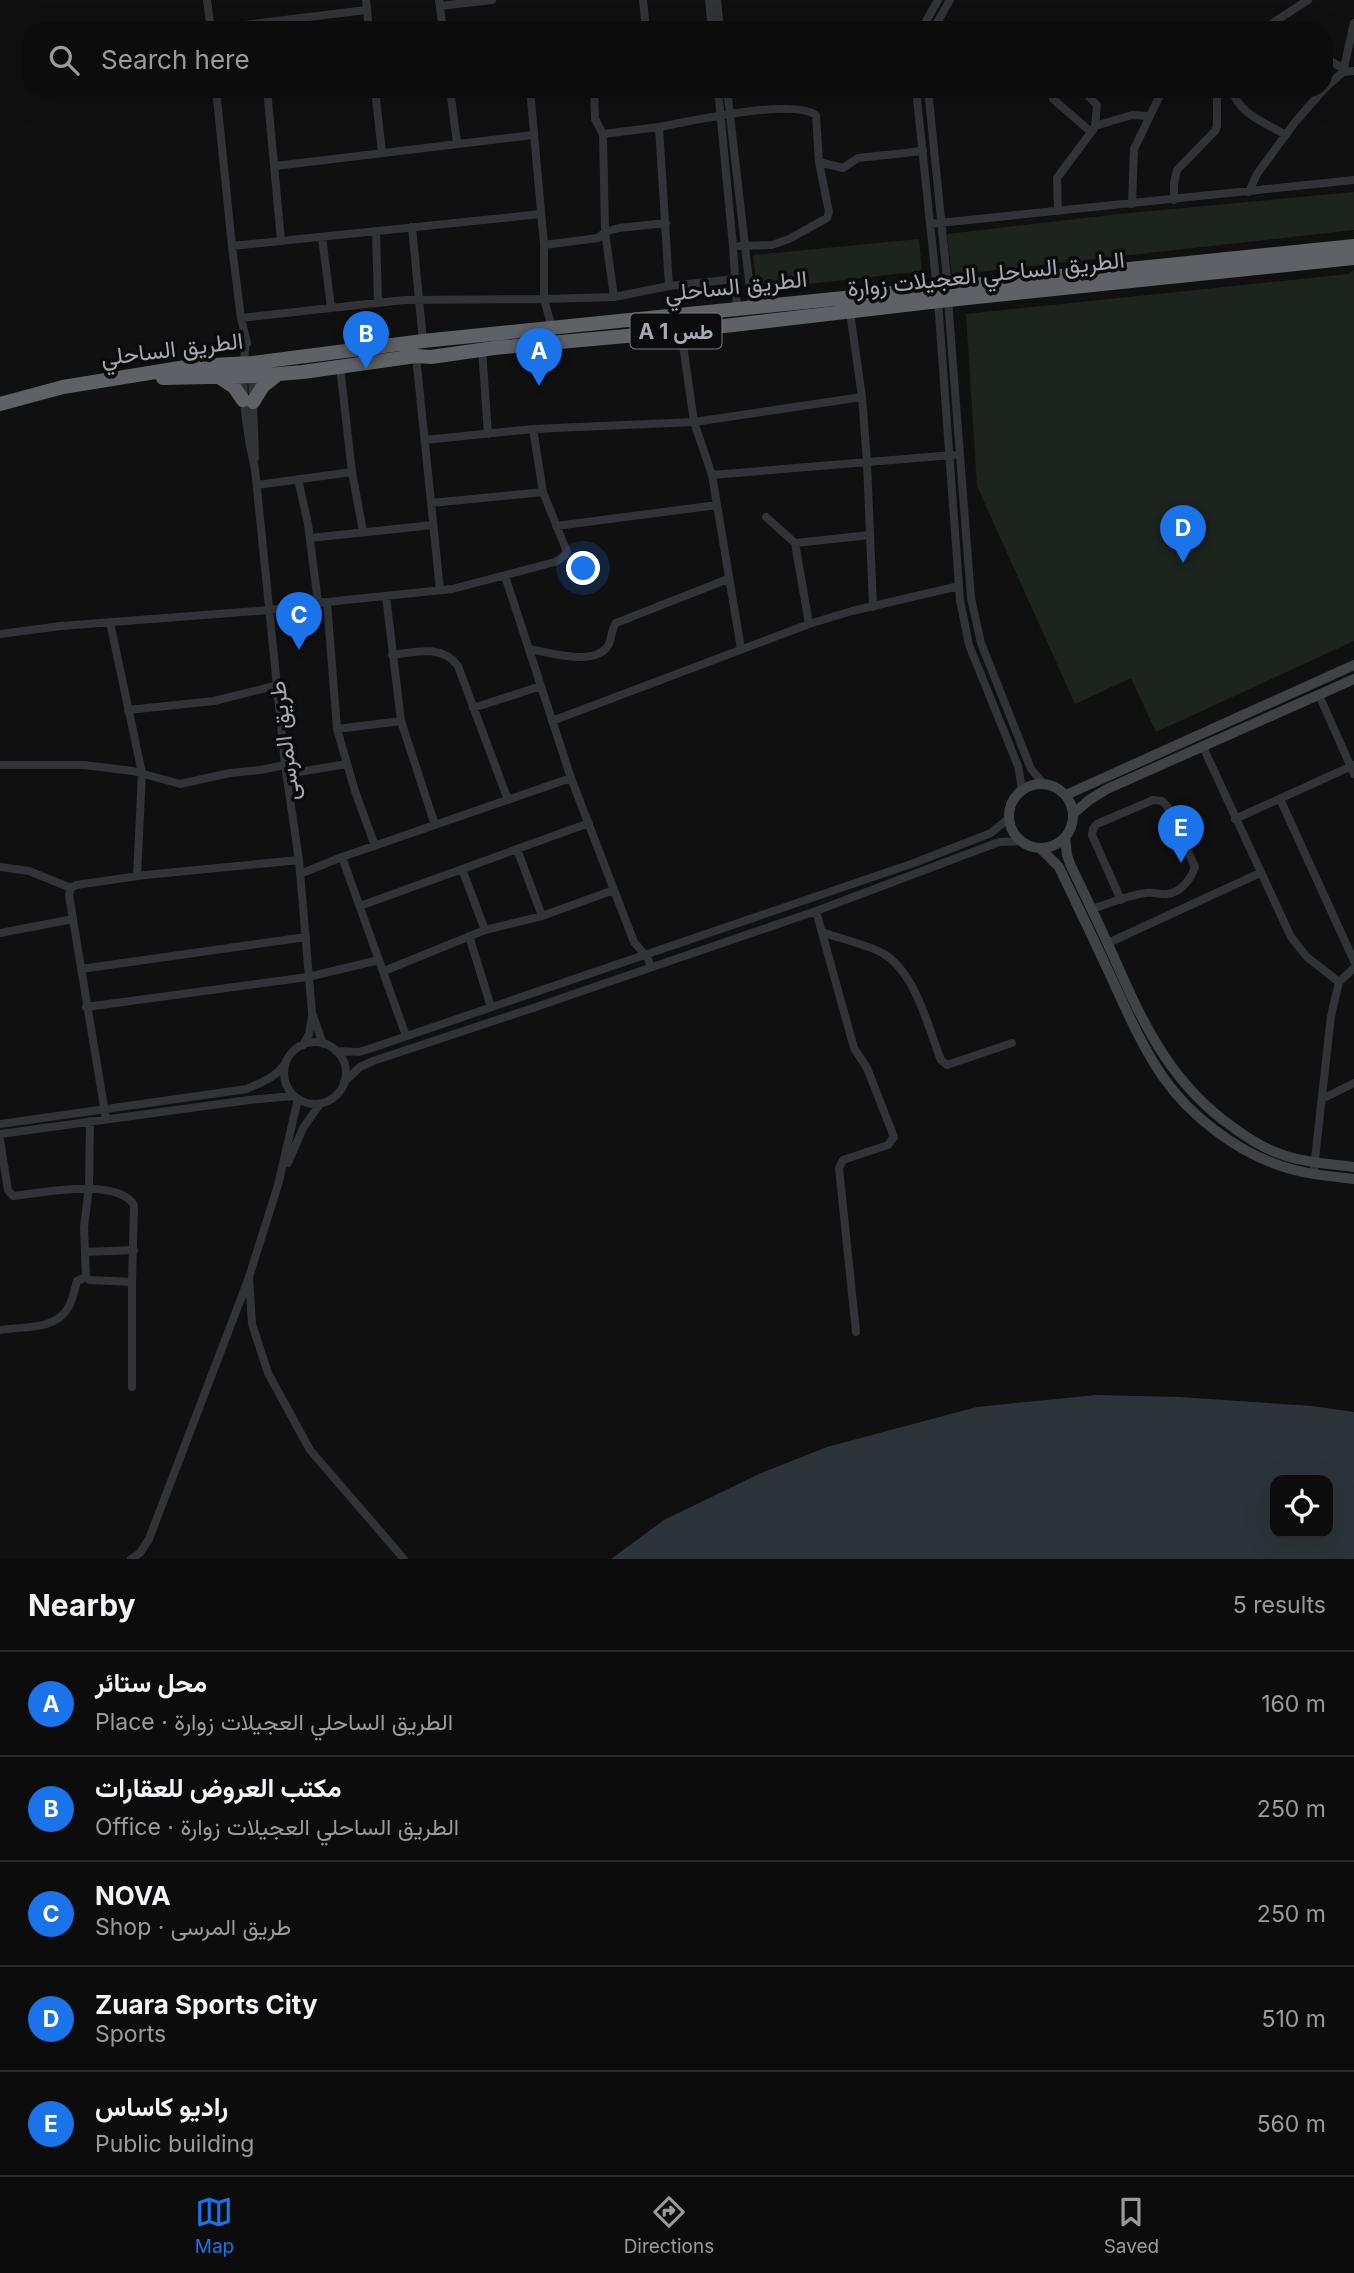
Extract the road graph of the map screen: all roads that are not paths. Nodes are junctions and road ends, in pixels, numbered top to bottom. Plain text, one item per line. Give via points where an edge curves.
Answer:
1 (207, 0) edge
2 (366, 0) edge
3 (492, 0) edge
4 (643, 0) edge
5 (709, 0) edge
6 (717, 0) edge
7 (937, 0) edge
8 (950, 0) edge
9 (1308, 0) edge
10 (439, 3) edge
11 (366, 10) junction
12 (210, 21) edge
13 (276, 21) edge
14 (368, 21) edge
15 (442, 21) edge
16 (645, 21) edge
17 (711, 21) edge
18 (719, 21) edge
19 (926, 21) edge
20 (938, 21) edge
21 (1276, 21) edge
22 (1354, 23) edge
23 (1333, 63) edge
24 (1344, 70) junction
25 (1354, 71) edge
26 (1333, 80) edge
27 (217, 98) edge
28 (268, 98) edge
29 (376, 98) edge
30 (451, 98) edge
31 (531, 98) edge
32 (594, 98) edge
33 (720, 98) edge
34 (726, 98) edge
35 (917, 98) edge
36 (929, 98) edge
37 (1053, 98) edge
38 (1090, 98) edge
39 (1158, 98) edge
40 (1217, 98) edge
41 (1235, 98) edge
42 (1317, 98) edge
43 (725, 115) junction
44 (1149, 116) junction
45 (659, 127) junction
46 (1093, 129) junction
47 (603, 134) junction
48 (533, 135) junction
49 (1286, 135) junction
50 (933, 137) junction
51 (922, 138) junction
52 (457, 143) junction
53 (729, 147) junction
54 (923, 151) junction
55 (382, 153) junction
56 (819, 162) junction
57 (275, 166) junction
58 (1354, 180) edge
59 (1249, 191) junction
60 (1174, 200) junction
61 (1132, 204) junction
62 (1058, 211) junction
63 (541, 214) junction
64 (942, 222) junction
65 (666, 223) junction
66 (930, 224) junction
67 (412, 227) junction
68 (376, 231) junction
69 (605, 232) junction
70 (322, 237) junction
71 (281, 241) junction
72 (544, 245) junction
73 (745, 245) junction
74 (232, 246) junction
75 (733, 246) junction
76 (1354, 246) edge
77 (1354, 258) edge
78 (735, 279) junction
79 (670, 286) junction
80 (943, 295) junction
81 (614, 296) junction
82 (544, 299) junction
83 (419, 300) junction
84 (377, 302) junction
85 (331, 307) junction
86 (745, 308) junction
87 (850, 312) junction
88 (241, 318) junction
89 (552, 328) junction
90 (681, 331) junction
91 (423, 341) junction
92 (482, 350) junction
93 (416, 356) junction
94 (340, 367) junction
95 (247, 370) junction
96 (277, 374) junction
97 (219, 377) junction
98 (862, 397) junction
99 (248, 401) junction
100 (0, 404) edge
101 (0, 410) edge
102 (694, 422) junction
103 (533, 429) junction
104 (488, 434) junction
105 (425, 440) junction
106 (960, 454) junction
107 (949, 455) junction
108 (867, 462) junction
109 (352, 472) junction
110 (712, 475) junction
111 (298, 479) junction
112 (257, 485) junction
113 (543, 492) junction
114 (431, 503) junction
115 (717, 505) junction
116 (766, 517) dead end
117 (433, 525) junction
118 (556, 526) junction
119 (363, 531) junction
120 (870, 535) junction
121 (310, 538) junction
122 (795, 543) junction
123 (505, 576) junction
124 (728, 579) junction
125 (959, 586) junction
126 (440, 590) junction
127 (386, 596) junction
128 (322, 602) junction
129 (873, 607) junction
130 (270, 611) junction
131 (110, 622) junction
132 (809, 624) junction
133 (978, 633) junction
134 (0, 634) edge
135 (967, 635) junction
136 (529, 649) junction
137 (741, 649) junction
138 (393, 655) junction
139 (1354, 666) edge
140 (1354, 679) edge
141 (278, 685) junction
142 (541, 686) junction
143 (1319, 695) junction
144 (1286, 696) junction
145 (473, 708) junction
146 (1291, 708) junction
147 (128, 710) junction
148 (401, 722) junction
149 (552, 722) junction
150 (337, 729) junction
151 (1203, 747) junction
152 (346, 764) junction
153 (0, 765) edge
154 (285, 765) junction
155 (1353, 768) edge
156 (142, 773) junction
157 (287, 774) junction
158 (570, 778) junction
159 (1043, 783) junction
160 (1022, 789) junction
161 (1066, 795) junction
162 (1280, 799) junction
163 (508, 800) junction
164 (1073, 814) junction
165 (1009, 818) junction
166 (1235, 819) junction
167 (589, 823) junction
168 (435, 825) junction
169 (1065, 838) junction
170 (1021, 841) junction
171 (375, 846) junction
172 (1040, 848) junction
173 (517, 849) junction
174 (342, 858) junction
175 (299, 860) junction
176 (0, 867) edge
177 (462, 869) junction
178 (1260, 873) junction
179 (300, 874) junction
180 (137, 876) junction
181 (71, 888) junction
182 (614, 890) junction
183 (1121, 900) junction
184 (360, 906) junction
185 (1091, 909) junction
186 (816, 911) junction
187 (542, 916) junction
188 (73, 919) junction
189 (485, 930) junction
190 (822, 932) junction
191 (0, 933) edge
192 (469, 936) junction
193 (306, 937) junction
194 (1108, 943) junction
195 (645, 955) junction
196 (379, 960) junction
197 (1354, 961) edge
198 (651, 967) junction
199 (1354, 968) edge
200 (81, 969) junction
201 (384, 971) junction
202 (308, 977) junction
203 (1339, 982) junction
204 (86, 1007) junction
205 (491, 1007) junction
206 (312, 1013) junction
207 (407, 1036) junction
208 (1012, 1043) dead end
209 (1149, 1043) junction
210 (323, 1044) junction
211 (303, 1045) junction
212 (336, 1051) junction
213 (286, 1062) junction
214 (344, 1082) junction
215 (1354, 1083) edge
216 (296, 1097) junction
217 (1322, 1098) junction
218 (320, 1104) junction
219 (104, 1110) junction
220 (106, 1119) junction
221 (90, 1121) junction
222 (0, 1124) edge
223 (0, 1134) edge
224 (0, 1140) edge
225 (1354, 1167) edge
226 (1314, 1168) junction
227 (1354, 1179) edge
228 (278, 1185) junction
229 (89, 1187) junction
230 (134, 1250) junction
231 (85, 1252) junction
232 (86, 1277) junction
233 (249, 1277) junction
234 (132, 1282) junction
235 (0, 1330) edge
236 (856, 1332) dead end
237 (132, 1387) dead end
238 (131, 1559) edge
239 (404, 1559) edge

1 - 12 street
2 - 11 street
3 - 10 street
4 - 16 street
5 - 17 street
6 - 18 street
7 - 19 street
8 - 20 street
9 - 21 street
10 - 15 street
11 - 13 street
11 - 14 street
22 - 24 street
23 - 24 street
24 - 25 street
24 - 26 street
27 - 74 street, طريق المرسى
28 - 57 street
29 - 55 street
30 - 52 street
31 - 48 street
32 - 47 street via 595,119
33 - 43 street
34 - 43 street
35 - 51 street
36 - 50 street
37 - 46 street
38 - 46 street via 1097,105
39 - 44 street
40 - 60 street via 1215,131 1177,170
41 - 49 street via 1247,112
42 - 49 street
43 - 45 street
43 - 53 street
43 - 56 street via 793,108 814,113
44 - 46 street via 1132,115
44 - 61 street via 1134,149
45 - 47 street
45 - 65 street
46 - 62 street via 1057,178
47 - 69 street
48 - 52 street
48 - 63 street
49 - 59 street
50 - 51 street
50 - 64 street
51 - 54 street
52 - 55 street
53 - 73 street
53 - 75 street
54 - 56 street via 858,158 843,168
54 - 66 street
55 - 57 street
56 - 73 street via 828,218 781,242
57 - 71 street
58 - 59 street
59 - 60 street
60 - 61 street
61 - 62 street
62 - 64 street
63 - 67 street
63 - 72 street
64 - 66 street
64 - 80 street
65 - 69 street
65 - 79 street
66 - 80 street
67 - 68 street
67 - 83 street
68 - 70 street
68 - 84 street
69 - 72 street
69 - 81 street
70 - 71 street
70 - 85 street
71 - 74 street
72 - 82 street
73 - 75 street
73 - 86 street
74 - 88 street, طريق المرسى
75 - 78 street
76 - 80 highway, الطريق الساحلي / A 1 طس
77 - 80 highway, الطريق الساحلي العجيلات زوارة / A 1 طس
78 - 79 street
78 - 86 street
79 - 81 street
80 - 86 highway, الطريق الساحلي / A 1 طس
80 - 87 highway, الطريق الساحلي العجيلات زوارة / A 1 طس
80 - 106 street
80 - 107 street
81 - 82 street
82 - 83 street
82 - 89 street
83 - 84 street
83 - 91 street
84 - 85 street
85 - 88 street
86 - 89 highway, الطريق الساحلي / A 1 طس
87 - 90 highway, الطريق الساحلي العجيلات زوارة / A 1 طس
87 - 98 street
88 - 95 street, طريق المرسى
89 - 91 highway, الطريق الساحلي / A 1 طس
90 - 92 highway, الطريق الساحلي العجيلات زوارة / A 1 طس
90 - 102 street
91 - 95 highway, الطريق الساحلي / A 1 طس
92 - 93 highway, الطريق الساحلي العجيلات زوارة / A 1 طس
92 - 104 street
93 - 94 highway, الطريق الساحلي العجيلات زوارة / A 1 طس
93 - 105 street
94 - 96 highway, الطريق الساحلي العجيلات زوارة / A 1 طس
94 - 109 street
95 - 96 highway, الطريق الساحلي العجيلات زوارة / A 1 طس
95 - 97 highway, الطريق الساحلي العجيلات زوارة / A 1 طس
95 - 99 street, طريق المرسى
95 - 100 highway, الطريق الساحلي / A 1 طس via 192,366 63,387
96 - 99 highway
97 - 99 highway
97 - 101 highway, الطريق الساحلي العجيلات زوارة / A 1 طس via 110,384
98 - 102 street
98 - 108 street
99 - 112 street, طريق المرسى via 247,435
102 - 103 street
102 - 110 street
103 - 104 street
103 - 113 street
104 - 105 street
105 - 114 street
106 - 107 street
106 - 133 street
107 - 108 street
107 - 125 street
108 - 110 street
108 - 120 street
109 - 111 street
109 - 119 street
110 - 115 street
111 - 112 street
111 - 121 street
112 - 130 street, طريق المرسى
113 - 114 street
113 - 118 street
114 - 117 street
115 - 118 street
115 - 124 street
116 - 122 street
117 - 119 street
117 - 126 street
118 - 123 street via 567,552 563,557
119 - 121 street
120 - 122 street
120 - 129 street
121 - 128 street
122 - 132 street
123 - 126 street
123 - 136 street
124 - 136 street via 616,623 609,645 601,652 577,659
124 - 137 street
125 - 129 street
125 - 135 street
126 - 127 street
127 - 128 street
127 - 138 street
128 - 130 street
128 - 150 street
129 - 132 street
130 - 131 street
130 - 141 street, طريق المرسى
131 - 134 street
131 - 147 street
132 - 137 street
133 - 135 street
133 - 159 street via 1031,769
135 - 160 street via 1018,766
136 - 142 street
137 - 149 street
138 - 145 street via 426,651 447,655 458,666
138 - 148 street
139 - 144 street
140 - 143 street
141 - 147 street via 214,701
141 - 154 street, طريق المرسى
142 - 145 street
142 - 149 street
143 - 146 street
143 - 155 street
144 - 146 street
144 - 161 street
145 - 163 street
146 - 151 street
147 - 156 street
148 - 150 street
148 - 168 street
149 - 158 street
150 - 152 street
151 - 164 street via 1107,789
151 - 166 street
152 - 157 street
152 - 171 street
153 - 156 street via 84,765
154 - 156 street via 180,784
154 - 157 street, طريق المرسى
155 - 162 street
156 - 180 street
157 - 175 street, طريق المرسى
158 - 163 street
158 - 167 street
159 - 160 street
159 - 161 street
160 - 165 street via 1010,807
161 - 164 street
162 - 166 street
162 - 197 street
163 - 168 street
164 - 169 street
165 - 170 street
165 - 195 street via 992,833 960,846
166 - 178 street
167 - 173 street
167 - 182 street
168 - 171 street
169 - 172 street
169 - 185 street via 1067,855
170 - 172 street
170 - 186 street via 999,842
171 - 174 street
172 - 209 street via 1059,867
173 - 177 street
173 - 187 street
174 - 179 street
174 - 184 street
175 - 179 street, طريق المرسى
175 - 180 street
176 - 181 street via 29,871
177 - 184 street
177 - 189 street
178 - 194 street
178 - 203 street via 1299,948
179 - 193 street, طريق المرسى
180 - 181 street
181 - 188 street
182 - 187 street
182 - 195 street via 636,947
183 - 183 street via 1147,893 1169,894 1193,875 1195,867 1162,801 1153,800 1093,829
183 - 185 street
184 - 196 street
185 - 194 street
186 - 190 street
186 - 198 street
187 - 189 street
188 - 191 street
188 - 200 street
189 - 192 street
190 - 208 street via 884,954 901,970 947,1065
190 - 236 street via 854,1048 867,1068 894,1137 888,1145 843,1160 839,1168
192 - 201 street
192 - 205 street
193 - 200 street
193 - 202 street, طريق المرسى
194 - 209 street
195 - 198 street
195 - 205 street
196 - 201 street
196 - 202 street
198 - 214 street via 373,1061
199 - 203 street
200 - 204 street
201 - 207 street
202 - 204 street
202 - 206 street, طريق المرسى
203 - 217 street
204 - 219 street
205 - 207 street
206 - 210 street, طريق المرسى
206 - 211 street, طريق المرسى
207 - 212 street via 359,1052
209 - 226 street via 1164,1079 1211,1126 1264,1159
210 - 211 street
210 - 212 street
211 - 213 street
212 - 214 street via 343,1060
213 - 216 street via 287,1086
213 - 219 street via 274,1076 247,1089
214 - 218 street via 335,1096
215 - 217 street
216 - 218 street
216 - 220 street
216 - 228 street
217 - 226 street
218 - 228 street via 303,1128
219 - 220 street
219 - 222 street
220 - 221 street
221 - 223 street
221 - 229 street
224 - 229 street via 8,1190 13,1196
225 - 226 street
226 - 227 street
228 - 233 street
229 - 230 street via 132,1201
229 - 231 street
230 - 231 street
230 - 234 street
231 - 232 street
232 - 234 street
232 - 235 street via 78,1282 69,1306 58,1317 44,1325
233 - 238 street via 149,1539
233 - 239 street via 252,1324 268,1373 310,1450
234 - 237 street

